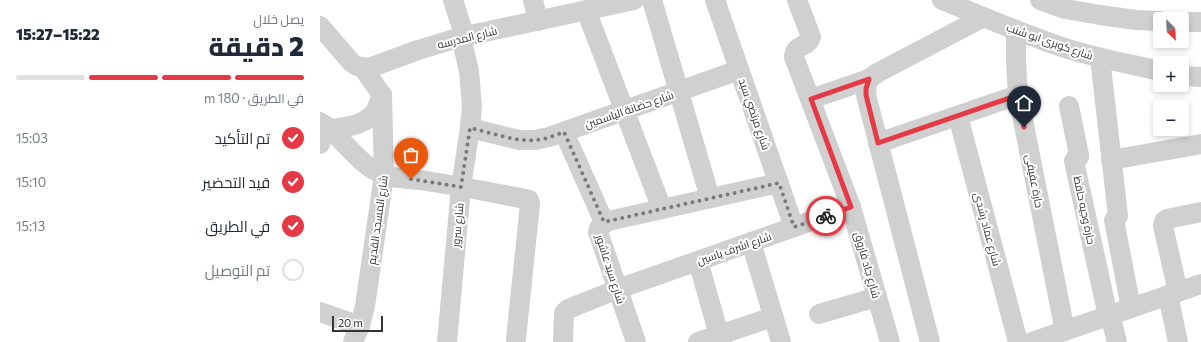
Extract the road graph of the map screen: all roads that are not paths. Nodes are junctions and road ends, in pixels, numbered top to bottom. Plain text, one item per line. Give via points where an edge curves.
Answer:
1 (453, 0) edge
2 (533, 0) edge
3 (634, 0) edge
4 (652, 0) edge
5 (715, 0) edge
6 (797, 0) edge
7 (942, 0) edge
8 (1040, 0) edge
9 (1063, 4) edge
10 (586, 10) junction
11 (984, 18) junction
12 (1153, 20) edge
13 (538, 21) junction
14 (1189, 22) edge
15 (1201, 22) edge
16 (320, 26) edge
17 (1016, 30) junction
18 (463, 37) junction
19 (1100, 58) junction
20 (363, 68) junction
21 (1153, 69) edge
22 (739, 70) junction
23 (1189, 76) edge
24 (1201, 77) edge
25 (869, 79) junction
26 (679, 91) junction
27 (382, 95) junction
28 (1018, 95) junction
29 (811, 99) junction
30 (1069, 106) dead end
31 (624, 110) junction
32 (958, 116) junction
33 (470, 128) junction
34 (324, 130) edge
35 (564, 132) junction
36 (878, 143) junction
37 (1201, 144) edge
38 (1111, 160) junction
39 (384, 175) junction
40 (779, 183) junction
41 (461, 187) junction
42 (710, 198) junction
43 (851, 207) junction
44 (662, 209) junction
45 (1201, 212) edge
46 (604, 222) junction
47 (794, 227) junction
48 (751, 242) junction
49 (698, 261) junction
50 (1201, 284) edge
51 (618, 289) junction
52 (1173, 293) junction
53 (877, 296) junction
54 (1131, 308) junction
55 (320, 312) edge
56 (819, 314) dead end
57 (1109, 315) junction
58 (773, 317) junction
59 (1065, 331) junction
60 (357, 337) edge
61 (720, 338) edge
62 (516, 339) dead end
63 (1040, 341) edge
64 (447, 342) edge
65 (563, 342) edge
66 (636, 342) edge
67 (698, 342) edge
68 (781, 342) edge
69 (890, 342) edge
70 (930, 342) edge
71 (1018, 342) edge
72 (1117, 342) edge
73 (1178, 342) edge

1 - 18 street, شارع سرور
2 - 13 street
3 - 10 street, شارع المدرسه
4 - 26 street
5 - 22 street, شارع مرتضي سيد
6 - 29 street, شارع جاد فاروق via 811,37 807,44 795,50 794,57
7 - 11 street, شارع كوبرى ابو شنب
8 - 9 street
9 - 12 street via 1100,15
10 - 13 street, شارع المدرسه
10 - 31 street
11 - 17 street, شارع كوبرى ابو شنب
11 - 25 street
13 - 18 street, شارع المدرسه
14 - 15 street
16 - 20 street via 352,63
17 - 19 street, شارع كوبرى ابو شنب
17 - 28 street, حارة عفيفى
18 - 20 street, شارع المدرسه via 418,50 376,67
18 - 33 street, شارع سرور via 471,88
19 - 21 street, شارع كوبرى ابو شنب
19 - 38 street
20 - 27 street
22 - 26 street, شارع حضانة الياسمين
22 - 40 street, شارع مرتضي سيد
23 - 24 street
25 - 29 street
25 - 36 street via 866,95
26 - 31 street, شارع حضانة الياسمين
26 - 42 street
27 - 34 street via 375,111 367,119 358,124
27 - 39 street, شارع المسجد القديم
28 - 32 street
28 - 59 street, حارة عفيفى
29 - 43 street, شارع جاد فاروق
30 - 57 street, حارة وجيه حافظ via 1079,155 1074,161
31 - 35 street, شارع حضانة الياسمين
31 - 44 street
32 - 36 street
32 - 71 street, شارع عماد رشدى
33 - 35 street, شارع حضانة الياسمين via 519,140 535,140
33 - 41 street, شارع سرور
34 - 39 street via 367,166
35 - 46 street, شارع سيد عاشور
36 - 70 street
37 - 38 street
38 - 54 street via 1118,216 1114,220
39 - 41 street
39 - 60 street, شارع المسجد القديم via 365,306
40 - 42 street
40 - 47 street, شارع مرتضي سيد
41 - 62 street via 529,200
41 - 64 street, شارع سرور
42 - 44 street
43 - 47 street, شارع اشرف ياسين
43 - 53 street, شارع جاد فاروق
44 - 46 street
45 - 52 street via 1167,219 1163,223
46 - 51 street, شارع سيد عاشور via 598,232
47 - 48 street, شارع اشرف ياسين
48 - 49 street, شارع اشرف ياسين
48 - 58 street
49 - 51 street, شارع اشرف ياسين
49 - 61 street
50 - 52 street
51 - 65 street, شارع اشرف ياسين via 565,310
51 - 66 street, شارع سيد عاشور
52 - 54 street
52 - 73 street
53 - 56 street
53 - 69 street, شارع جاد فاروق
54 - 57 street
55 - 60 street
57 - 59 street
57 - 72 street
58 - 61 street
58 - 68 street
59 - 63 street
61 - 67 street

